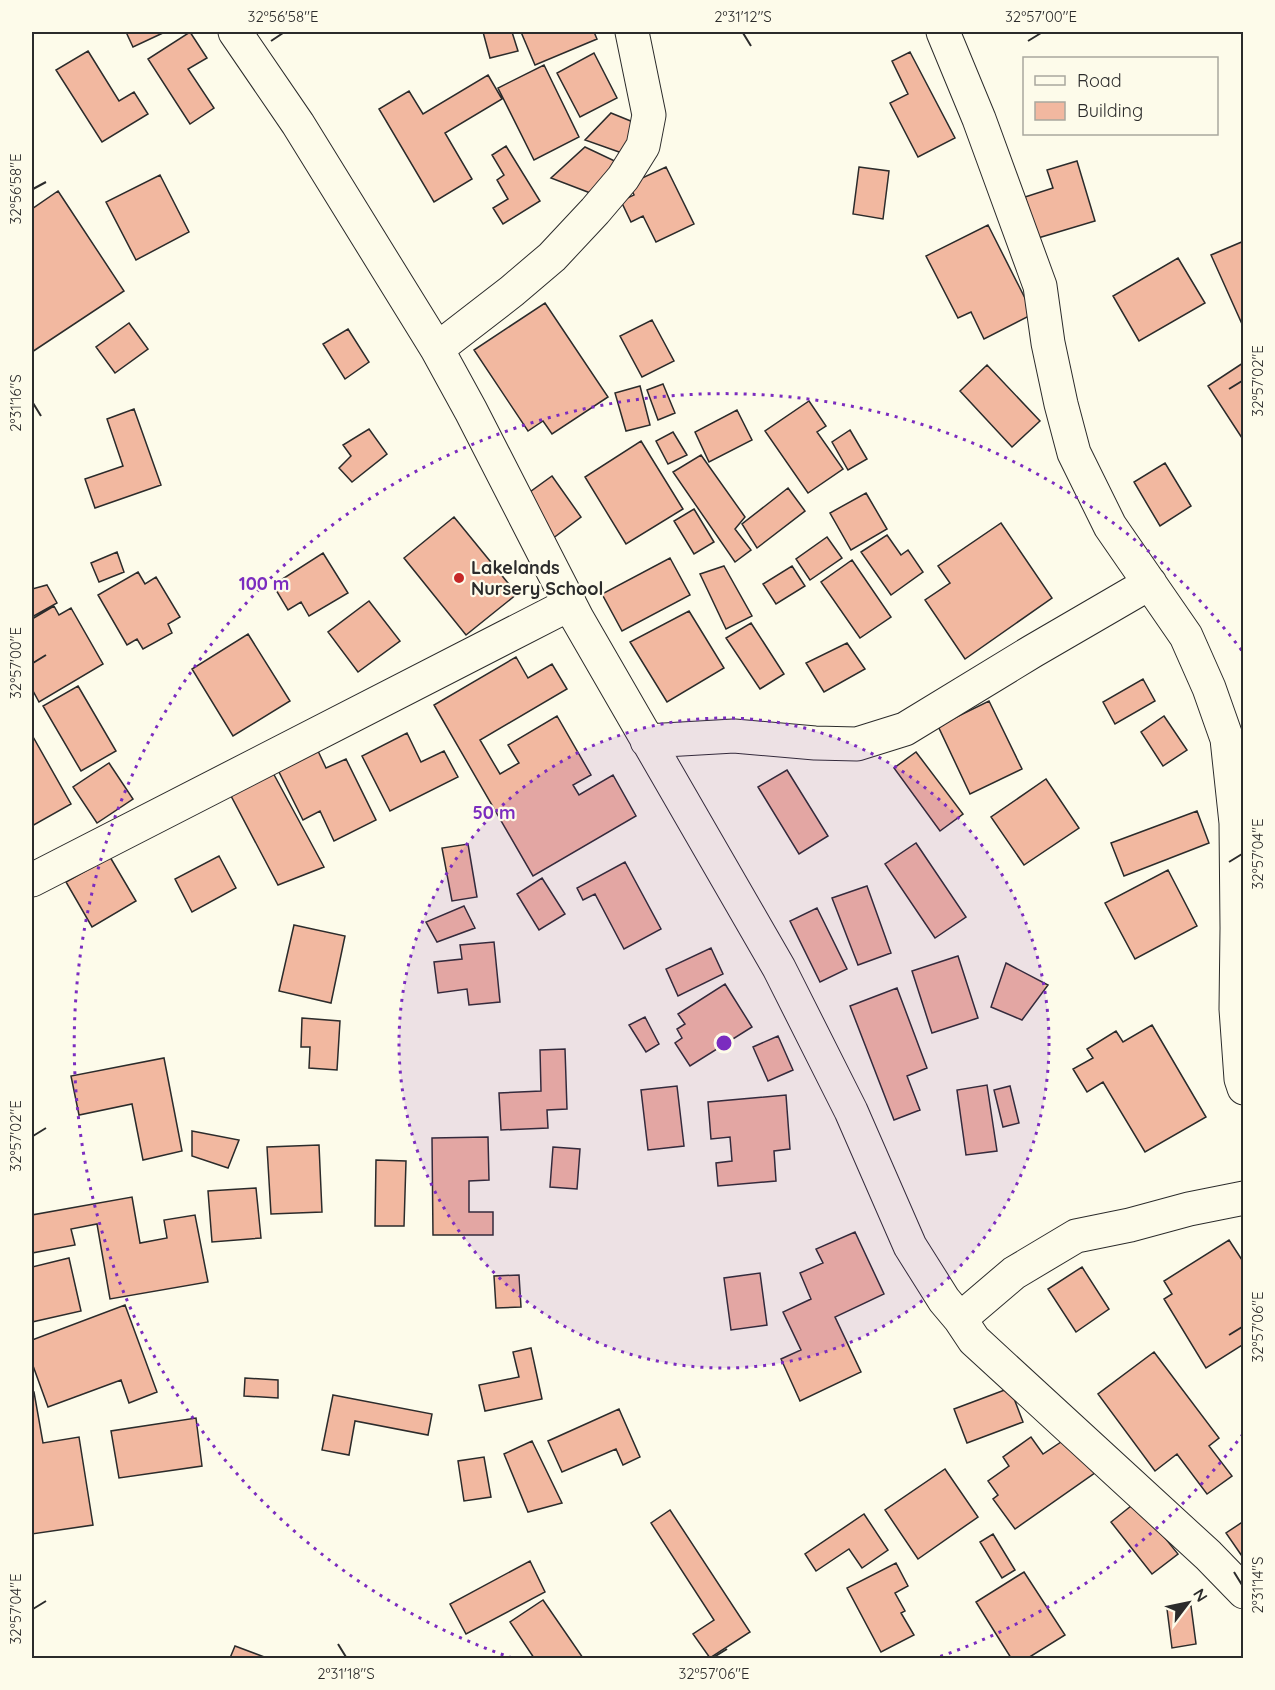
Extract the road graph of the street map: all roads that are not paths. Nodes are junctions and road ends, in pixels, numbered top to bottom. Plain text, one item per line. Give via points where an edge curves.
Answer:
1 (236, 32) edge
2 (632, 32) edge
3 (943, 32) edge
4 (436, 349) junction
5 (1150, 583) junction
6 (570, 604) junction
7 (647, 741) junction
8 (32, 880) edge
9 (1244, 1088) edge
10 (1244, 1198) edge
11 (960, 1319) junction
12 (1244, 1592) edge

1 - 4 street via 298,124
2 - 4 street via 649,115 643,146 623,178 552,257
3 - 5 street via 1040,286 1048,343 1074,453 1110,526
4 - 6 street
5 - 7 street via 905,729 856,744 734,736
5 - 9 street via 1186,636 1227,739 1236,823 1236,1009
6 - 7 street
6 - 8 street
7 - 11 street via 779,968 851,1111 910,1246
10 - 11 street via 1076,1236 1014,1273
11 - 12 street via 974,1340

